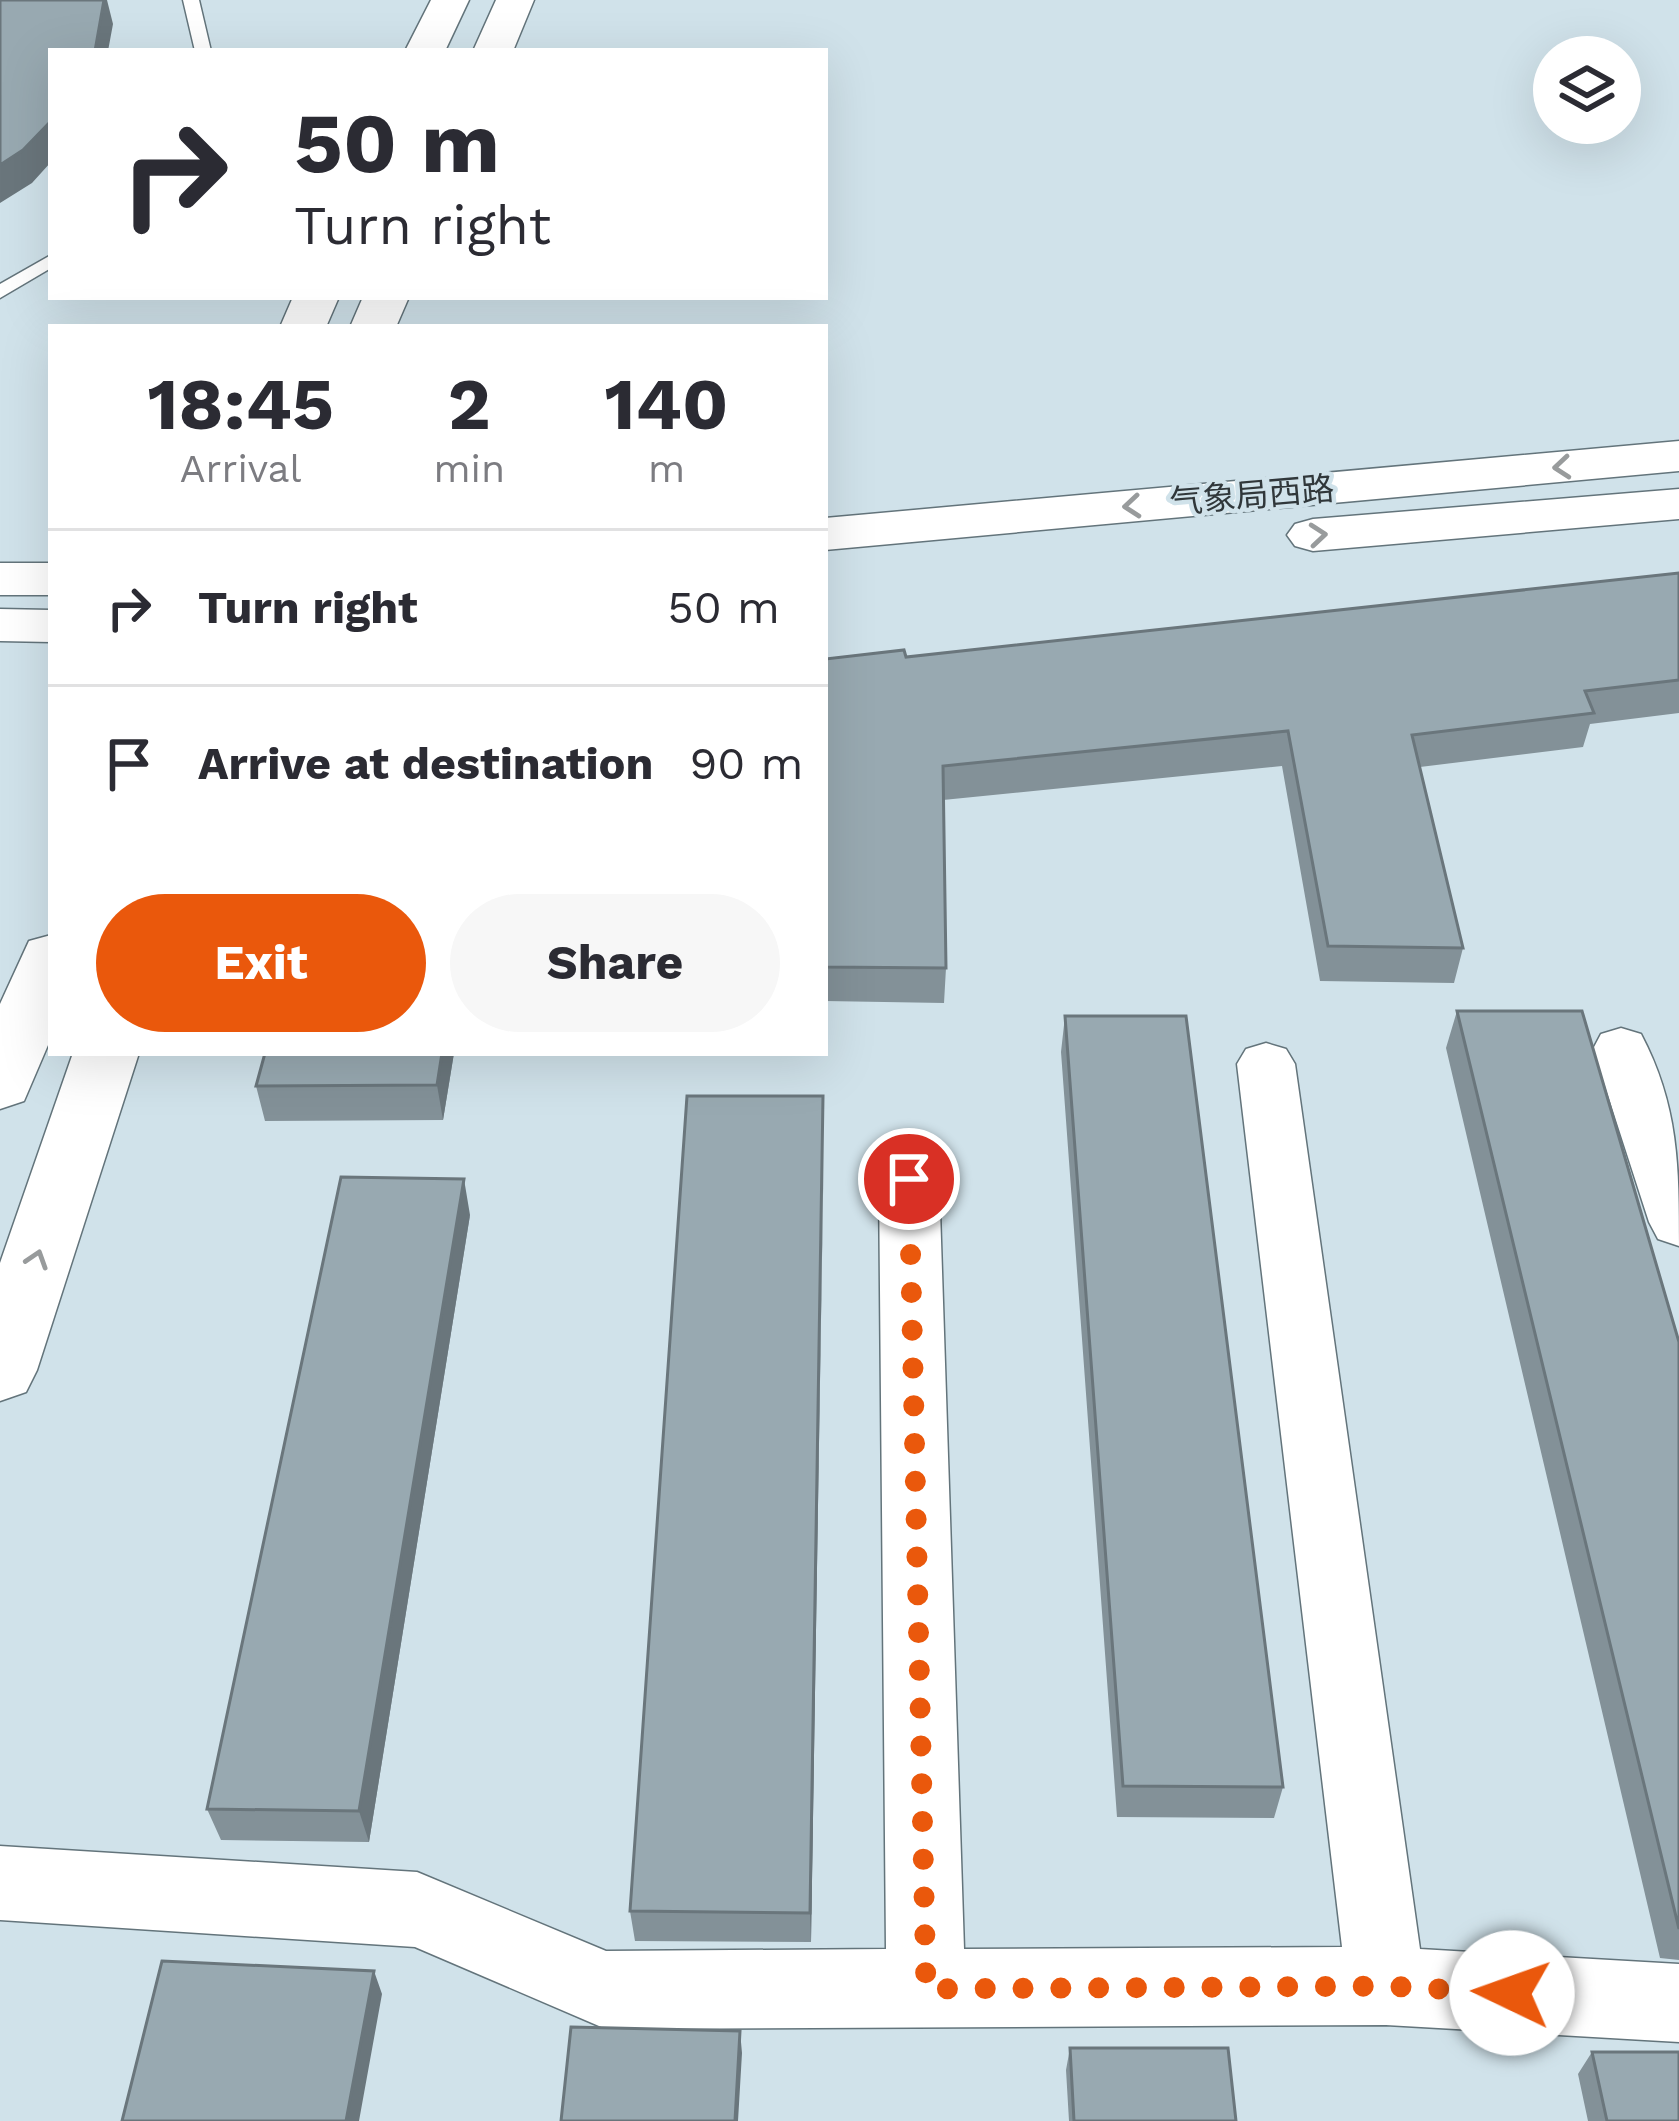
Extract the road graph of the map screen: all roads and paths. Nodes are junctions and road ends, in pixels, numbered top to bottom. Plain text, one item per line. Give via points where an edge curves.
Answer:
1 (191, 0) edge
2 (450, 0) edge
3 (515, 0) edge
4 (202, 48) edge
5 (426, 48) edge
6 (494, 48) edge
7 (48, 262) edge
8 (0, 292) edge
9 (1679, 456) edge
10 (1679, 504) edge
11 (828, 534) edge
12 (828, 578) edge
13 (0, 579) edge
14 (48, 580) edge
15 (0, 625) edge
16 (48, 626) edge
17 (48, 964) edge
18 (1621, 1049) dead end
19 (105, 1056) edge
20 (1266, 1064) dead end
21 (0, 1084) edge
22 (909, 1179) dead end
23 (1679, 1222) edge
24 (0, 1370) edge
25 (0, 1883) edge
26 (1386, 1986) junction
27 (926, 1989) junction
28 (1679, 2003) edge

1 - 4 lane
2 - 5 street
3 - 6 street
7 - 8 lane
9 -> 11 street, 气象局西路
12 -> 10 street, 气象局西路
13 - 14 street
15 - 16 street
17 - 21 street
18 - 23 street
24 -> 19 street
20 - 26 street
22 - 27 street
25 - 27 street via 417,1910 606,1990
26 - 27 street
26 - 28 street

